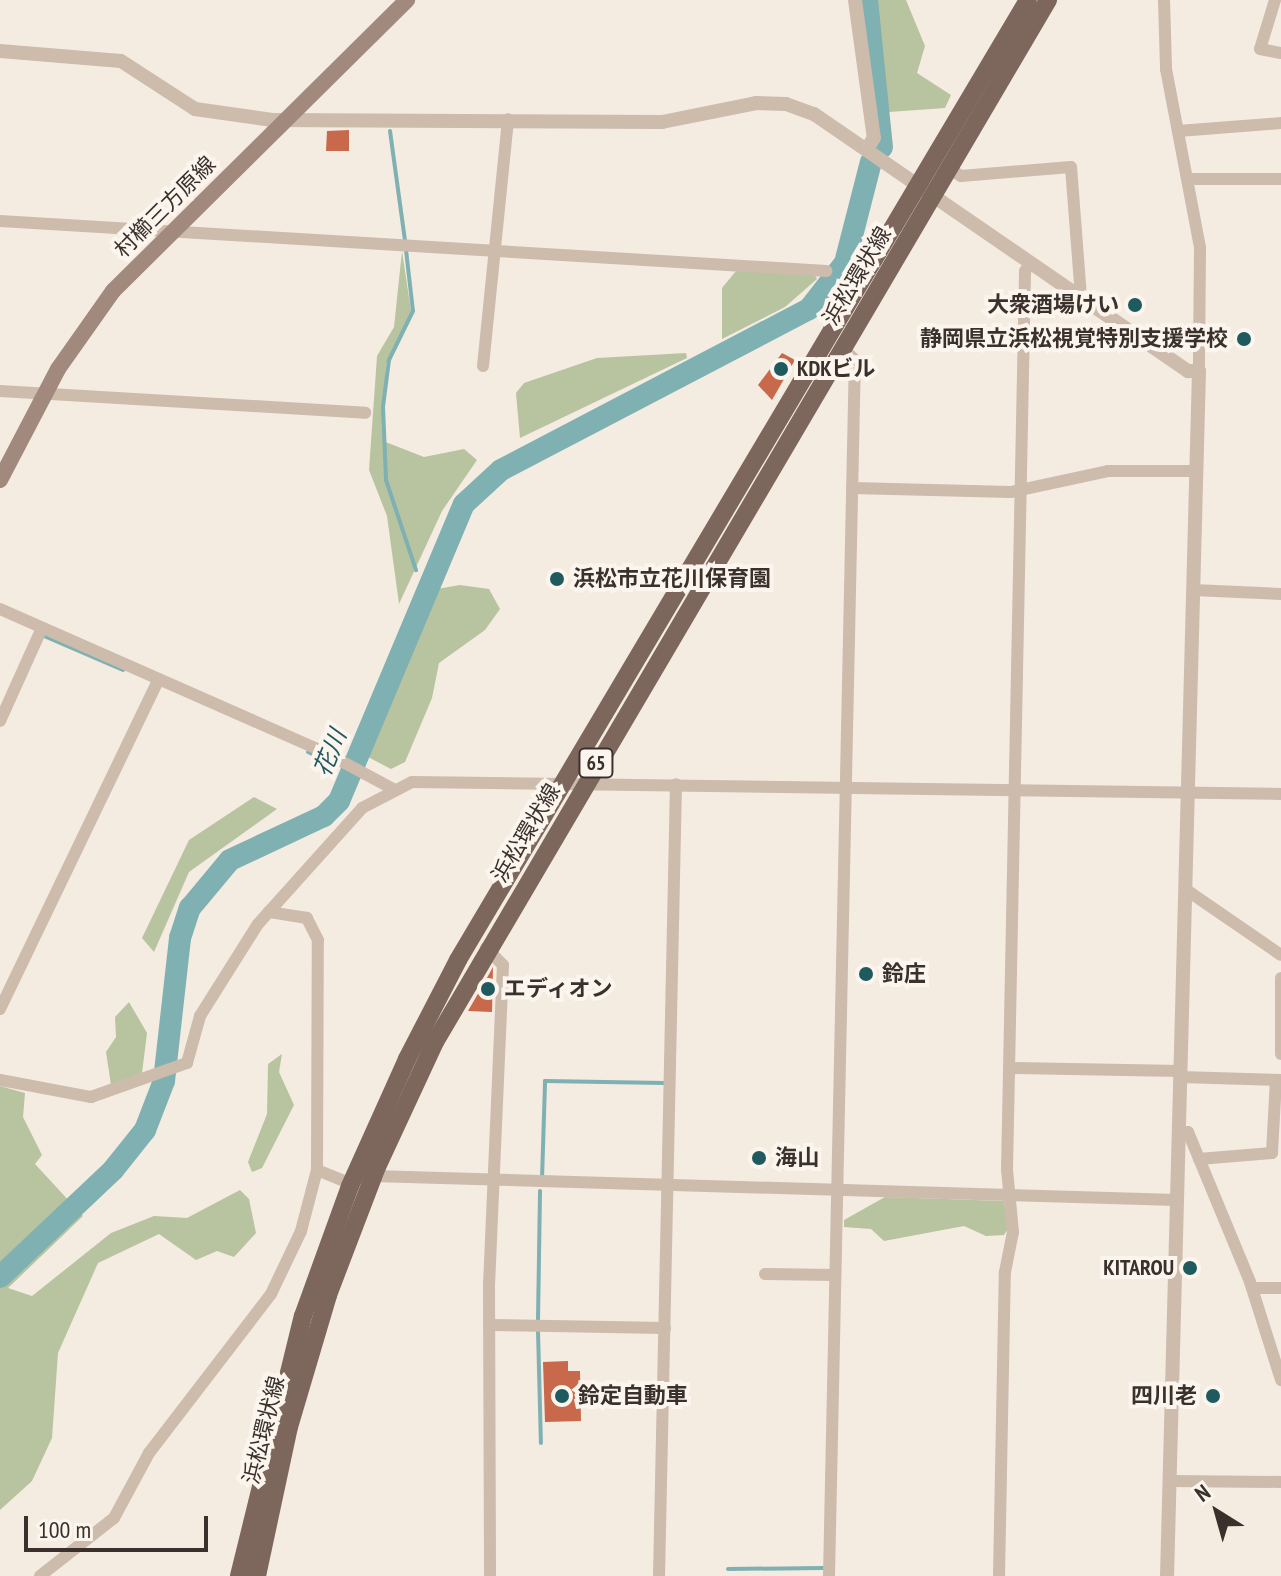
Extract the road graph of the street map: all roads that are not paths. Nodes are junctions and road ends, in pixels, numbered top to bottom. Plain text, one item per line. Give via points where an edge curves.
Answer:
1 (855, 0) edge
2 (1028, 0) edge
3 (1048, 0) edge
4 (1164, 0) edge
5 (1275, 0) edge
6 (399, 3) edge
7 (0, 51) edge
8 (1281, 53) edge
9 (287, 117) junction
10 (508, 119) junction
11 (1281, 123) edge
12 (1178, 131) junction
13 (866, 150) junction
14 (948, 168) junction
15 (1188, 179) junction
16 (1281, 179) edge
17 (925, 190) junction
18 (0, 221) edge
19 (171, 231) junction
20 (495, 250) junction
21 (1031, 263) junction
22 (826, 271) dead end
23 (1081, 297) junction
24 (842, 348) junction
25 (483, 366) dead end
26 (1199, 371) junction
27 (0, 391) edge
28 (45, 393) junction
29 (365, 413) dead end
30 (1196, 471) junction
31 (0, 480) edge
32 (852, 488) junction
33 (1020, 490) junction
34 (1193, 590) junction
35 (1281, 594) edge
36 (0, 609) edge
37 (42, 628) junction
38 (159, 679) junction
39 (0, 721) edge
40 (565, 782) junction
41 (585, 782) junction
42 (676, 784) junction
43 (846, 787) junction
44 (393, 789) junction
45 (1015, 791) junction
46 (1187, 794) junction
47 (1281, 794) edge
48 (1185, 889) junction
49 (268, 912) junction
50 (486, 948) junction
51 (1281, 955) edge
52 (1281, 978) edge
53 (0, 1009) edge
54 (1281, 1054) edge
55 (1009, 1068) junction
56 (1180, 1074) junction
57 (0, 1080) edge
58 (1279, 1080) edge
59 (1179, 1132) junction
60 (1199, 1159) junction
61 (317, 1170) junction
62 (373, 1176) junction
63 (493, 1183) junction
64 (351, 1184) junction
65 (668, 1187) junction
66 (837, 1190) junction
67 (1012, 1194) junction
68 (1177, 1200) junction
69 (765, 1274) dead end
70 (835, 1275) junction
71 (1252, 1288) junction
72 (1281, 1288) edge
73 (489, 1325) junction
74 (665, 1328) junction
75 (1279, 1361) edge
76 (1281, 1380) edge
77 (1170, 1481) junction
78 (1281, 1482) edge
79 (40, 1576) edge
80 (239, 1576) edge
81 (257, 1576) edge
82 (490, 1576) edge
83 (659, 1576) edge
84 (829, 1576) edge
85 (999, 1576) edge
86 (1167, 1576) edge

1 - 13 street via 874,138
2 - 17 main road, 浜松環状線 / 65
3 - 14 main road, 浜松環状線 / 65
4 - 12 street via 1163,51
5 - 8 street via 1260,49
6 - 9 main road, 村櫛三方原線
7 - 9 street via 121,61 207,113
9 - 10 street
9 - 19 main road, 村櫛三方原線
10 - 13 street via 676,121 771,102 814,114
10 - 20 street
11 - 12 street
12 - 15 street
13 - 17 street
14 - 17 main road, 浜松環状線 / 65
14 - 23 street via 961,176 1071,167
15 - 16 street
15 - 26 street via 1201,266
17 - 21 street
17 - 24 main road, 浜松環状線 / 65
17 - 40 main road, 浜松環状線 / 65
18 - 19 street
19 - 20 street
19 - 28 main road, 村櫛三方原線 via 95,314
20 - 22 street
20 - 25 street
21 - 23 street
21 - 33 street via 1025,271
23 - 26 street via 1188,371
24 - 32 street via 855,360
24 - 41 main road, 浜松環状線 / 65
26 - 30 street
27 - 28 street
28 - 29 street
28 - 31 main road, 村櫛三方原線
30 - 33 street via 1108,471
30 - 34 street
32 - 33 street
32 - 43 street
33 - 45 street
34 - 35 street
34 - 46 street
36 - 37 street
37 - 38 street
37 - 39 street
38 - 44 street via 331,755
38 - 53 street
40 - 41 street
40 - 44 street via 440,779
40 - 64 main road, 浜松環状線 / 65 via 432,1009
41 - 42 street
41 - 50 main road, 浜松環状線 / 65
42 - 43 street
42 - 65 street
43 - 45 street
43 - 66 street
44 - 49 street via 352,818
45 - 46 street
45 - 55 street
46 - 47 street
46 - 48 street
48 - 51 street
48 - 56 street
49 - 57 street via 203,1010 181,1066 149,1080 78,1097
49 - 61 street via 299,915 317,932
50 - 62 main road, 浜松環状線 / 65
50 - 63 street via 503,965
52 - 54 street
55 - 56 street
55 - 67 street
56 - 58 street
56 - 59 street
58 - 60 street via 1272,1153
59 - 60 street via 1188,1132
59 - 68 street
60 - 71 street
61 - 64 street
61 - 79 street via 295,1247 271,1294 149,1453 114,1518
62 - 63 street
62 - 81 main road, 浜松環状線 / 65 via 303,1374
63 - 65 street
63 - 73 street
64 - 80 main road, 浜松環状線 / 65 via 287,1369
65 - 66 street
65 - 74 street
66 - 67 street
66 - 70 street
67 - 68 street
67 - 85 street
68 - 77 street
69 - 70 street
70 - 84 street
71 - 72 street
71 - 75 street
73 - 74 street
73 - 82 street
74 - 83 street
75 - 76 street
77 - 78 street
77 - 86 street

